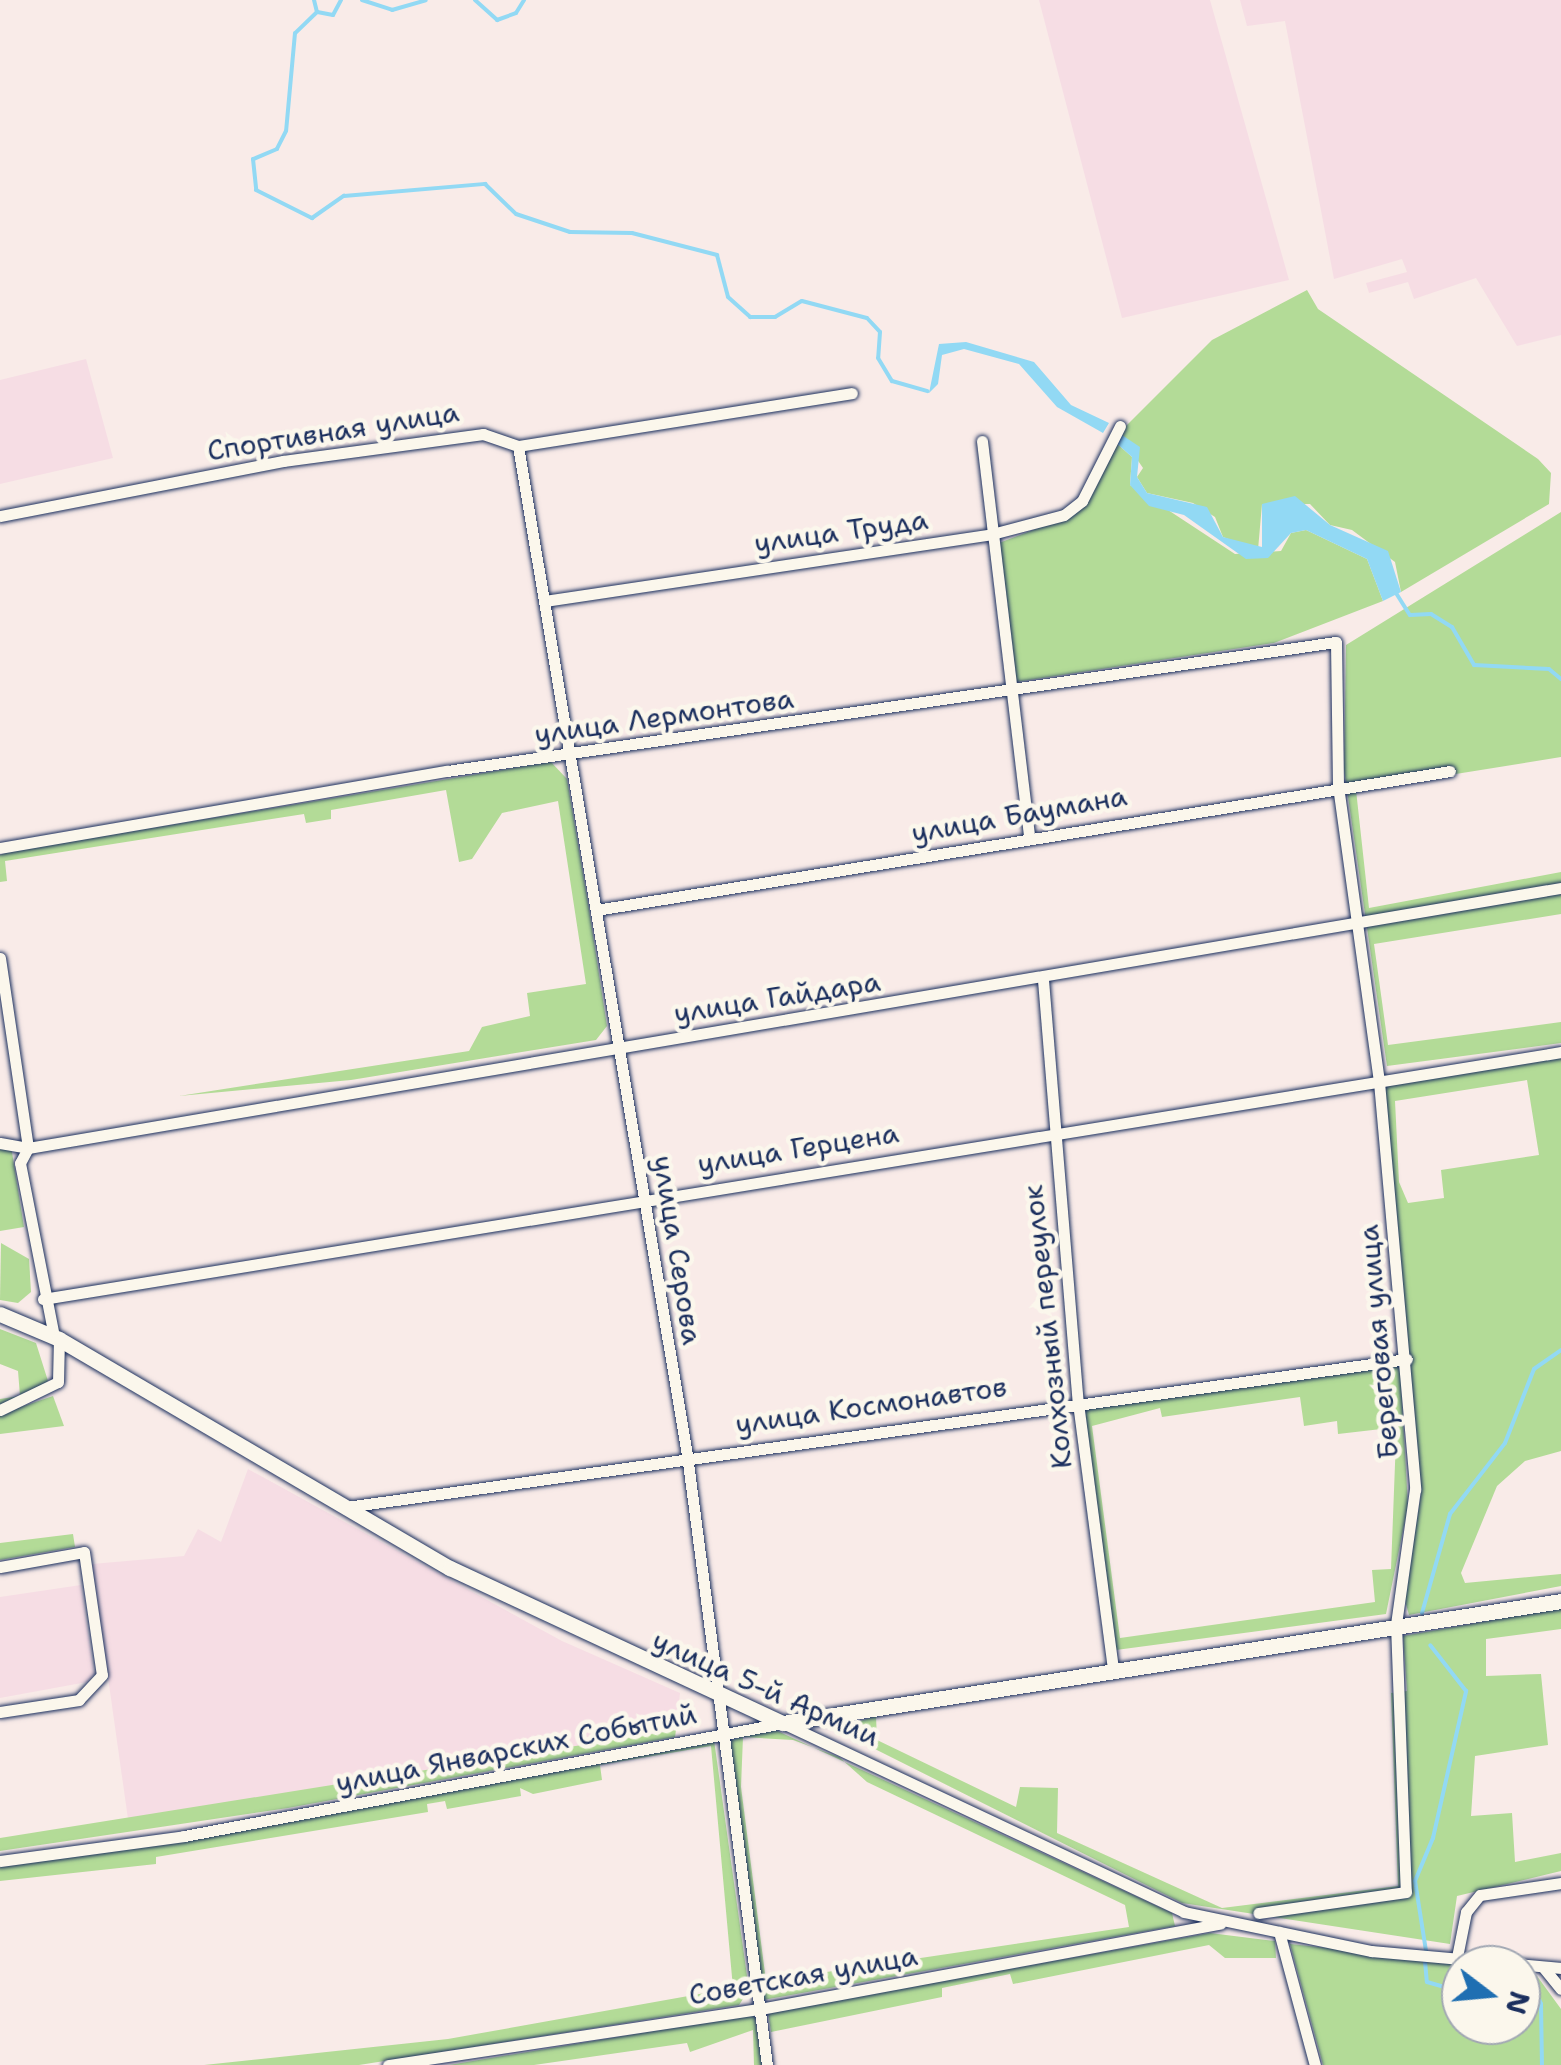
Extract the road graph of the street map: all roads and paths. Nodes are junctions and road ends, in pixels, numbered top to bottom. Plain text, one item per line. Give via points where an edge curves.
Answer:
1 (852, 393) dead end
2 (1120, 426) dead end
3 (982, 441) dead end
4 (518, 446) junction
5 (0, 516) edge
6 (992, 534) junction
7 (545, 601) junction
8 (1336, 642) joint
9 (1010, 693) junction
10 (568, 754) junction
11 (1450, 770) dead end
12 (1338, 786) junction
13 (1030, 837) junction
14 (0, 848) edge
15 (1561, 888) edge
16 (596, 910) junction
17 (1360, 927) junction
18 (0, 958) edge
19 (1043, 980) junction
20 (5, 1010) edge
21 (619, 1048) junction
22 (1561, 1052) edge
23 (1379, 1082) junction
24 (1052, 1132) junction
25 (0, 1143) edge
26 (28, 1148) junction
27 (645, 1199) junction
28 (44, 1299) junction
29 (0, 1314) edge
30 (56, 1338) junction
31 (1406, 1359) junction
32 (1078, 1403) junction
33 (0, 1410) edge
34 (687, 1456) junction
35 (343, 1507) junction
36 (0, 1567) edge
37 (1561, 1601) edge
38 (1396, 1624) junction
39 (1113, 1668) junction
40 (715, 1692) junction
41 (0, 1712) edge
42 (783, 1723) junction
43 (722, 1734) junction
44 (0, 1861) edge
45 (1561, 1884) edge
46 (1258, 1913) dead end
47 (1224, 1924) junction
48 (1279, 1932) junction
49 (1458, 1945) edge
50 (1441, 1955) edge
51 (1543, 1968) joint
52 (1561, 1968) edge
53 (1561, 1990) edge
54 (760, 2009) junction
55 (388, 2065) edge
56 (767, 2065) edge
57 (1315, 2065) edge

1 - 4 street, Спортивная улица
2 - 6 street, улица Труда via 1082,501 1064,515
3 - 6 street
4 - 5 street, Спортивная улица via 483,434 451,437
4 - 7 street, улица Серова
6 - 7 street, улица Труда
6 - 9 street
7 - 10 street, улица Серова
8 - 9 street, улица Лермонтова
8 - 12 street, Береговая улица
9 - 10 street, улица Лермонтова
9 - 13 street
10 - 14 street, улица Лермонтова
10 - 16 street, улица Серова
11 - 12 street, улица Баумана
12 - 13 street, улица Баумана
12 - 17 street, Береговая улица
13 - 16 street, улица Баумана
15 - 17 street, улица Гайдара
16 - 21 street, улица Серова
17 - 19 street, улица Гайдара
17 - 23 street, Береговая улица
18 - 20 street
19 - 21 street, улица Гайдара
19 - 24 street, Колхозный переулок
20 - 26 street
21 - 26 street, улица Гайдара
21 - 27 street, улица Серова
22 - 23 street, улица Герцена
23 - 24 street, улица Герцена
23 - 31 street, Береговая улица
24 - 27 street, улица Герцена
24 - 32 street, Колхозный переулок
25 - 26 street, улица Гайдара
26 - 28 street via 20,1163
27 - 28 street, улица Герцена
27 - 34 street, улица Серова
28 - 30 street
29 - 30 street, улица 5-й Армии
30 - 33 street via 58,1382
30 - 35 street, улица 5-й Армии
31 - 32 street, улица Космонавтов
31 - 38 street, Береговая улица via 1414,1502
32 - 34 street, улица Космонавтов
32 - 39 street, Колхозный переулок
34 - 35 street, улица Космонавтов
34 - 40 street, улица Серова
35 - 40 street, улица 5-й Армии via 543,1615
36 - 41 street via 84,1552 102,1675 95,1691
37 - 38 street, улица Январских Событий
38 - 39 street, улица Январских Событий
38 - 46 street, Береговая улица via 1406,1892
39 - 42 street, улица Январских Событий
40 - 42 street, улица 5-й Армии
40 - 43 street, улица Серова
42 - 43 street, улица Январских Событий
42 - 47 street, улица 5-й Армии
43 - 44 street, улица Январских Событий via 184,1836
43 - 54 street, улица Серова
45 - 49 street via 1480,1895 1466,1912
47 - 48 street, улица 5-й Армии
47 - 54 street, Советская улица
48 - 50 street, улица 5-й Армии via 1371,1951
48 - 57 street
51 - 52 street, улица 5-й Армии
51 - 53 street
54 - 55 street, Советская улица
54 - 56 street, улица Серова

